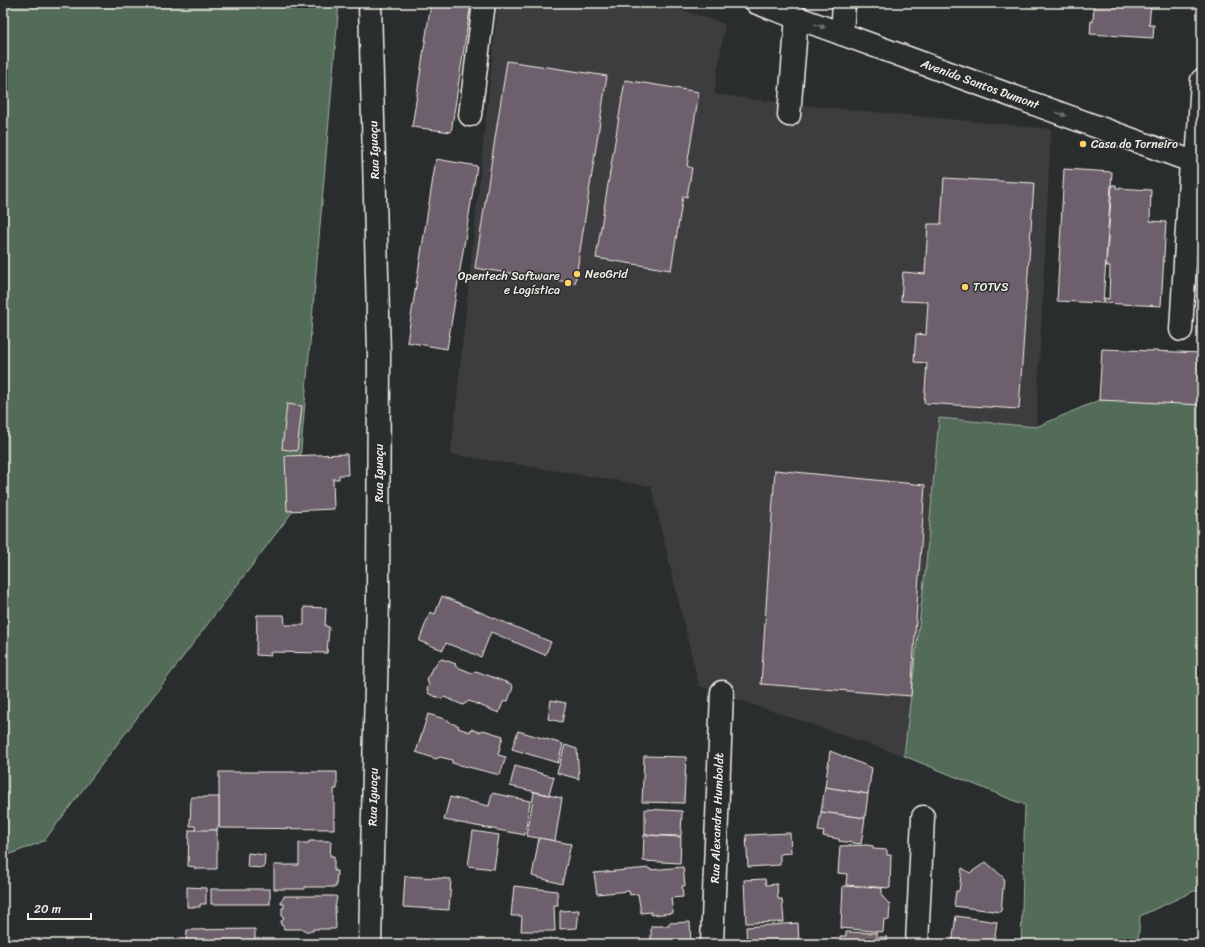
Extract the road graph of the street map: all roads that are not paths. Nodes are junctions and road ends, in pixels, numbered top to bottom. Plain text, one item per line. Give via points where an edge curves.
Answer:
1 (370, 3) edge
2 (484, 3) edge
3 (757, 3) edge
4 (844, 3) edge
5 (797, 18) junction
6 (842, 34) junction
7 (1202, 80) edge
8 (470, 115) dead end
9 (789, 115) dead end
10 (1197, 163) edge
11 (1181, 330) dead end
12 (722, 692) dead end
13 (923, 817) dead end
14 (370, 944) edge
15 (712, 944) edge
16 (917, 944) edge

1 - 14 street, Rua Iguaçu via 379,440
2 - 8 street
3 - 5 street, Avenida Santos Dumont
4 - 6 street
5 -> 6 street, Avenida Santos Dumont
5 - 9 street
6 -> 10 street, Avenida Santos Dumont
7 - 10 street
10 - 11 street
12 - 15 street, Rua Alexandre Humboldt
13 - 16 street

